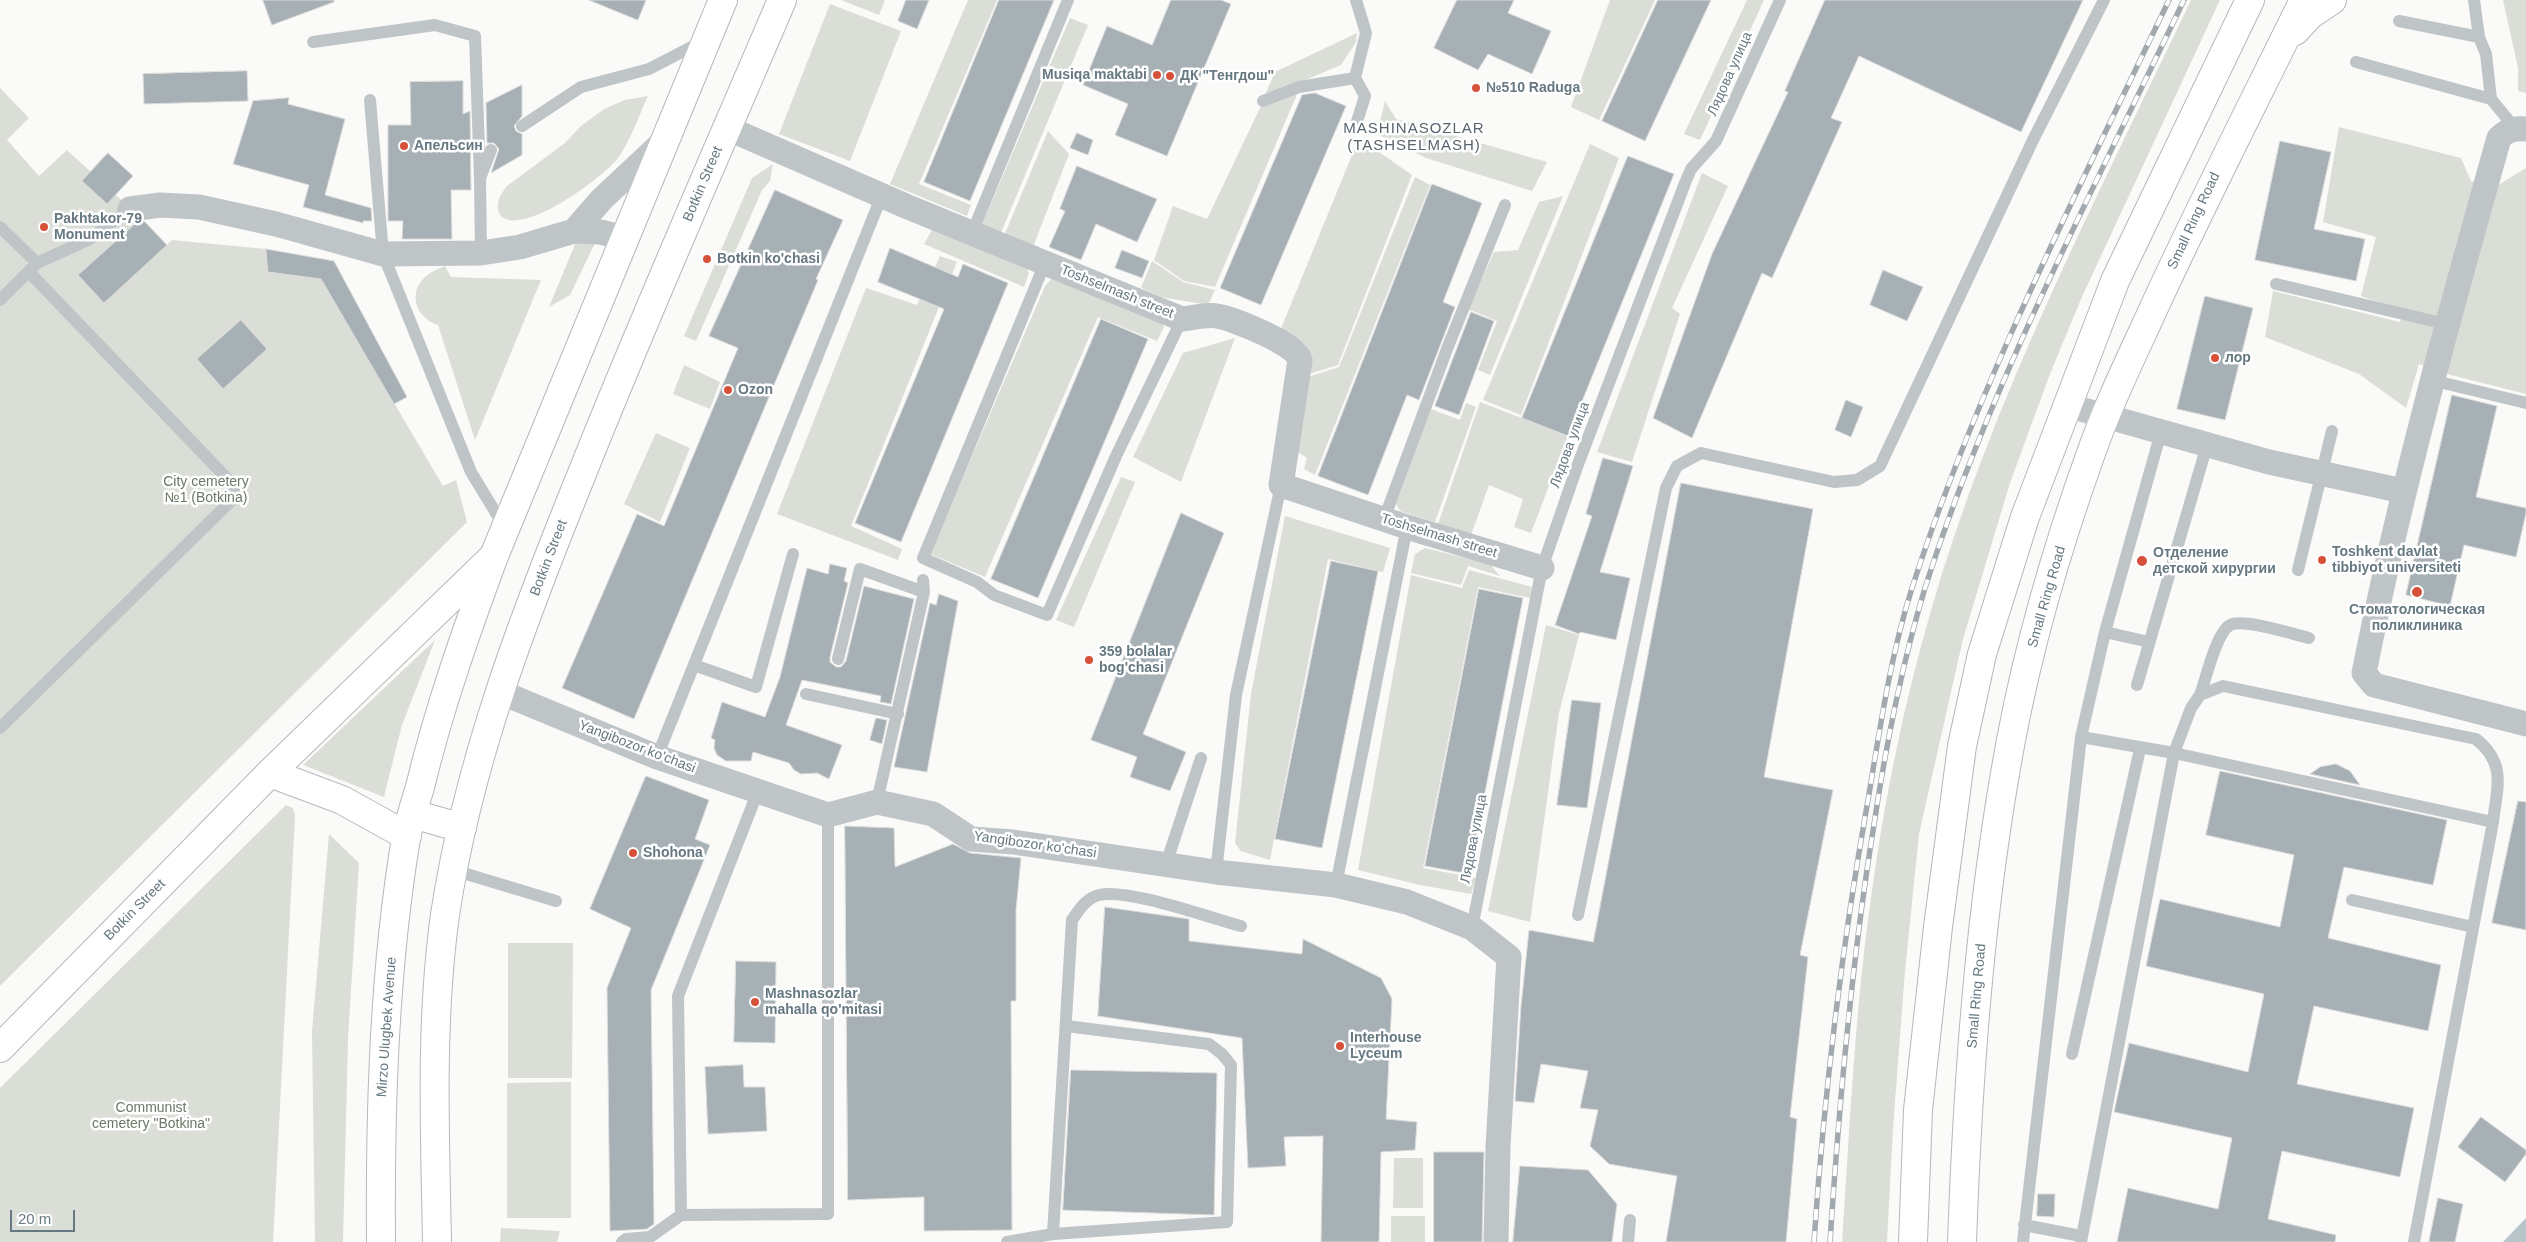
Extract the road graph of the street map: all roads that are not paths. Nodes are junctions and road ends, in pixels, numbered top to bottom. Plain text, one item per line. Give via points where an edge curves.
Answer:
1 (723, 0) edge
2 (782, 0) edge
3 (1068, 0) edge
4 (1356, 0) edge
5 (1780, 0) edge
6 (2104, 0) edge
7 (2250, 0) edge
8 (2304, 0) edge
9 (2332, 0) edge
10 (2474, 0) edge
11 (2399, 21) dead end
12 (2480, 37) junction
13 (707, 38) junction
14 (312, 42) dead end
15 (2282, 44) junction
16 (2356, 62) dead end
17 (1356, 78) junction
18 (370, 100) dead end
19 (2491, 100) junction
20 (1263, 101) dead end
21 (522, 126) dead end
22 (727, 128) junction
23 (1355, 128) dead end
24 (2520, 129) edge
25 (666, 138) junction
26 (491, 150) dead end
27 (480, 178) junction
28 (882, 195) junction
29 (1505, 205) dead end
30 (130, 209) joint
31 (0, 227) edge
32 (574, 230) junction
33 (972, 233) junction
34 (625, 238) junction
35 (481, 253) junction
36 (383, 254) junction
37 (1045, 263) junction
38 (33, 268) junction
39 (2276, 284) dead end
40 (0, 300) edge
41 (1182, 319) junction
42 (2446, 324) junction
43 (2431, 380) junction
44 (2526, 403) edge
45 (2066, 405) junction
46 (2105, 417) junction
47 (2332, 431) dead end
48 (2161, 432) junction
49 (2207, 445) junction
50 (2323, 475) junction
51 (1281, 484) junction
52 (2403, 491) junction
53 (1395, 523) junction
54 (505, 528) junction
55 (793, 554) dead end
56 (494, 556) junction
57 (1542, 568) junction
58 (2298, 570) dead end
59 (2105, 632) junction
60 (2309, 638) dead end
61 (2150, 642) junction
62 (838, 659) dead end
63 (694, 665) junction
64 (2137, 685) dead end
65 (500, 692) junction
66 (806, 694) dead end
67 (2200, 695) junction
68 (898, 714) junction
69 (2526, 724) edge
70 (0, 728) edge
71 (2081, 737) junction
72 (2140, 749) junction
73 (2174, 753) junction
74 (658, 757) junction
75 (1201, 758) dead end
76 (270, 773) junction
77 (758, 791) junction
78 (876, 802) junction
79 (828, 815) junction
80 (2493, 822) junction
81 (410, 825) junction
82 (462, 828) junction
83 (1166, 864) junction
84 (453, 870) junction
85 (1216, 872) junction
86 (1336, 885) junction
87 (2352, 900) dead end
88 (556, 901) dead end
89 (1578, 915) dead end
90 (1241, 926) dead end
91 (2473, 927) junction
92 (1472, 928) junction
93 (1066, 1026) junction
94 (0, 1048) edge
95 (2072, 1054) dead end
96 (681, 1216) junction
97 (1630, 1220) dead end
98 (2024, 1226) junction
99 (1053, 1234) junction
100 (2081, 1239) edge
101 (381, 1242) edge
102 (436, 1242) edge
103 (622, 1242) edge
104 (1007, 1242) edge
105 (1496, 1242) edge
106 (1628, 1242) edge
107 (1913, 1242) edge
108 (1962, 1242) edge
109 (2023, 1242) edge
110 (2414, 1242) edge

1 - 13 main road, Botkin Street
2 - 22 main road, Botkin Street
3 - 33 lane
4 - 17 lane via 1366,33
5 - 57 lane, Лядова улица via 1716,141 1691,169 1685,183
6 - 89 lane via 2032,140 1880,466 1857,480 1834,482 1702,453 1677,466 1666,488
7 - 45 main road via 2115,281
8 - 15 main road, Small Ring Road
9 - 15 main road via 2311,14
10 - 12 lane
11 - 12 lane
12 - 19 lane via 2486,54
13 - 21 lane via 649,69 581,87
13 - 25 main road, Botkin Street
14 - 27 lane via 435,25 475,36
15 - 46 main road, Small Ring Road via 2200,206
16 - 19 lane
17 - 20 lane via 1299,87
17 - 23 lane via 1365,96
18 - 36 lane
19 - 24 lane
22 - 28 street, Toshselmash street
22 - 65 main road, Botkin Street via 552,547
24 - 42 street via 2505,132 2499,138
25 - 32 street via 602,198
25 - 34 main road, Botkin Street
26 - 27 lane
27 - 35 lane
28 - 33 street, Toshselmash street
28 - 63 lane
29 - 53 lane via 1437,375
30 - 36 street via 160,205 199,207 276,224
30 - 38 lane via 90,239
31 - 38 lane
32 - 34 street
32 - 35 street via 520,247
33 - 37 street, Toshselmash street
34 - 54 main road, Botkin Street
35 - 36 street
36 - 54 lane via 471,472
37 - 41 street, Toshselmash street
37 - 41 lane via 923,558 977,582 994,595 1047,615 1116,456
38 - 40 lane
38 - 70 lane via 240,492
39 - 42 lane
41 - 51 street, Toshselmash street via 1216,315 1286,343 1299,354
42 - 43 street
43 - 44 lane
43 - 52 street
45 - 46 street
45 - 107 main road via 2025,517 1982,654 1962,746 1918,1110
46 - 48 street
46 - 108 main road, Small Ring Road via 2047,594 2011,740 1983,927 1967,1101
47 - 50 lane
48 - 49 street
48 - 59 lane
49 - 50 street
49 - 61 lane
50 - 52 street
50 - 58 lane
51 - 53 street, Toshselmash street
51 - 85 lane via 1236,695
52 - 69 street via 2364,673 2367,679 2374,685
53 - 57 street, Toshselmash street
53 - 86 lane
54 - 56 main road, Botkin Street
55 - 63 lane via 756,687
56 - 76 main road, Botkin Street
56 - 81 main road, Botkin Street via 444,698
57 - 92 lane, Лядова улица
59 - 61 lane
59 - 71 lane
60 - 67 lane via 2242,623 2230,625 2220,636
61 - 64 lane
62 - 68 lane via 860,569 924,586
63 - 74 lane
65 - 74 street, Yangibozor ko'chasi
65 - 82 main road, Botkin Street
66 - 68 lane
67 - 73 lane via 2191,708
67 - 80 lane via 2223,686 2476,739 2487,748 2499,769
68 - 78 lane
71 - 72 lane
71 - 98 lane
72 - 73 lane
72 - 95 lane
73 - 80 lane
73 - 100 lane
74 - 77 street, Yangibozor ko'chasi
75 - 83 lane
76 - 81 main road
76 - 94 main road, Botkin Street
77 - 79 street, Yangibozor ko'chasi
77 - 96 lane via 678,996
78 - 79 street, Yangibozor ko'chasi
78 - 83 street, Yangibozor ko'chasi via 933,814 971,839
79 - 96 lane via 828,1214
80 - 91 lane
81 - 82 main road
81 - 101 main road, Mirzo Ulugbek Avenue via 394,936 384,1041 380,1133
82 - 84 main road
83 - 85 street, Yangibozor ko'chasi
84 - 88 lane
84 - 102 main road via 444,927 435,1054
85 - 86 street, Yangibozor ko'chasi
86 - 92 street, Yangibozor ko'chasi via 1407,902
87 - 91 lane
90 - 93 lane via 1128,895 1099,895 1084,903 1072,920
91 - 110 lane
92 - 105 street, Yangibozor ko'chasi via 1509,957 1498,1137
93 - 99 lane
93 - 99 lane via 1209,1044 1222,1054 1231,1066 1227,1222
96 - 103 lane via 650,1237
97 - 106 lane
98 - 100 lane
98 - 109 lane
99 - 104 lane

